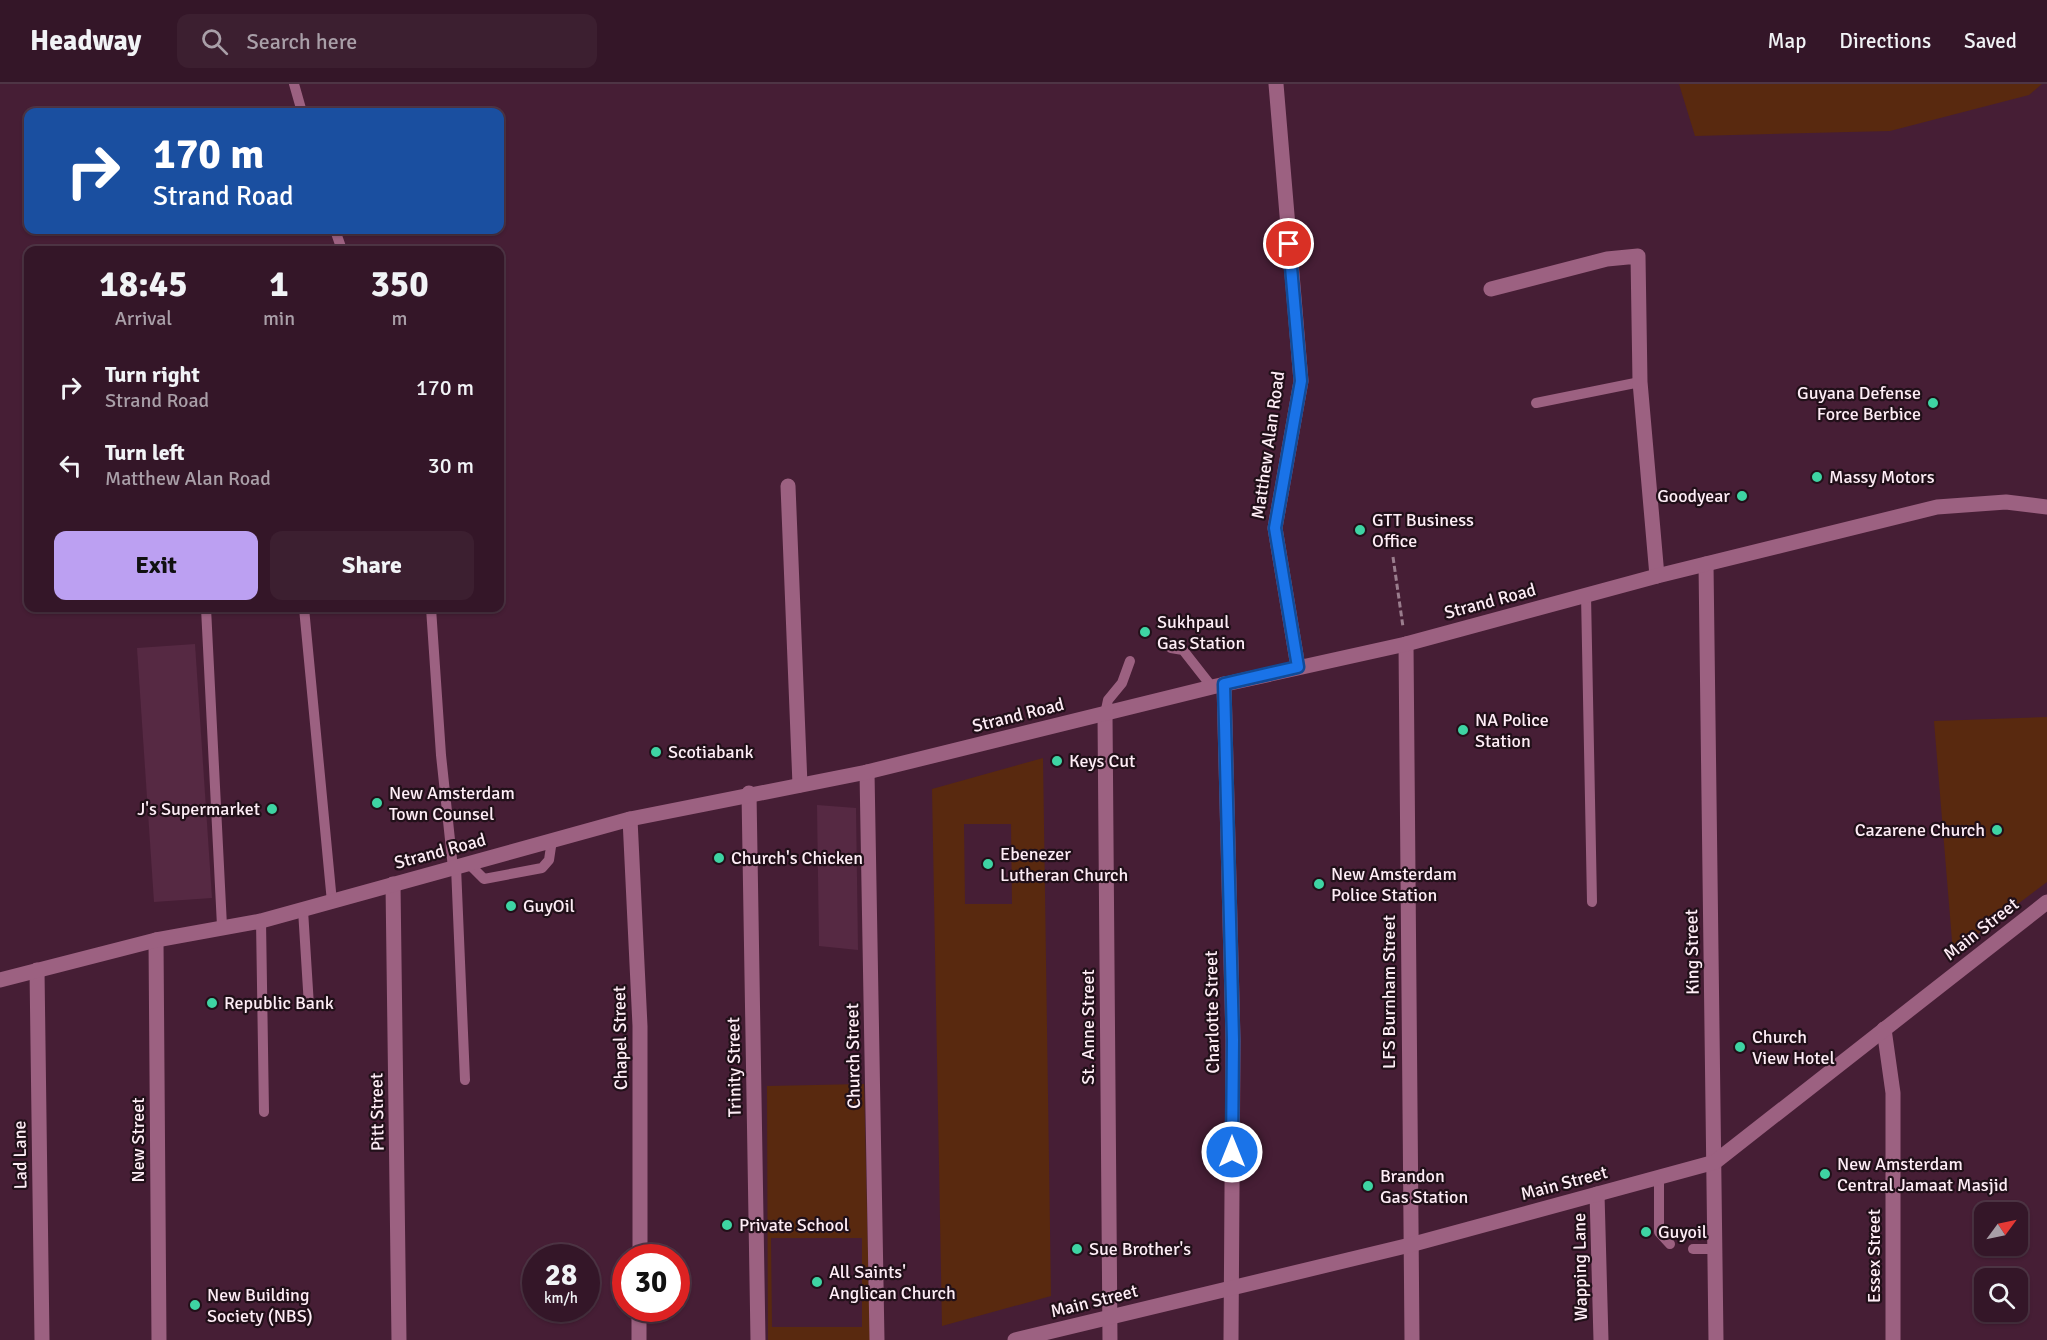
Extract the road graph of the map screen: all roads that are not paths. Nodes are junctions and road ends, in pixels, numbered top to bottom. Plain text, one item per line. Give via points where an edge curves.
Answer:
1 (294, 84) edge
2 (1276, 84) edge
3 (301, 108) edge
4 (1491, 290) dead end
5 (1640, 382) junction
6 (1536, 403) dead end
7 (788, 486) dead end
8 (2047, 507) edge
9 (1706, 564) junction
10 (1657, 576) junction
11 (1586, 595) junction
12 (206, 612) edge
13 (304, 612) edge
14 (431, 612) edge
15 (1406, 644) junction
16 (1171, 648) dead end
17 (1130, 661) dead end
18 (1298, 667) junction
19 (1218, 685) junction
20 (1105, 714) junction
21 (867, 772) junction
22 (800, 785) junction
23 (749, 793) junction
24 (630, 819) junction
25 (552, 840) junction
26 (460, 866) junction
27 (393, 884) junction
28 (332, 902) junction
29 (1592, 902) dead end
30 (2047, 902) edge
31 (303, 910) junction
32 (261, 921) junction
33 (222, 926) junction
34 (156, 940) junction
35 (37, 970) junction
36 (0, 980) edge
37 (309, 1006) dead end
38 (1884, 1029) junction
39 (465, 1080) dead end
40 (264, 1112) dead end
41 (1715, 1162) junction
42 (1659, 1177) junction
43 (1598, 1194) junction
44 (640, 1244) edge
45 (1670, 1244) dead end
46 (1410, 1245) junction
47 (1694, 1249) dead end
48 (1715, 1249) junction
49 (1231, 1287) junction
50 (1110, 1317) junction
51 (639, 1322) edge
52 (42, 1340) edge
53 (159, 1340) edge
54 (399, 1340) edge
55 (639, 1340) edge
56 (758, 1340) edge
57 (878, 1340) edge
58 (1015, 1340) edge
59 (1110, 1340) edge
60 (1231, 1340) edge
61 (1412, 1340) edge
62 (1601, 1340) edge
63 (1716, 1340) edge
64 (1893, 1340) edge

1 - 3 lane
2 - 18 street, Matthew Alan Road via 1301,381 1275,528
4 - 5 street via 1596,262 1638,256
5 - 6 lane
5 - 10 street
7 - 22 street
8 - 9 street, Strand Road via 2006,501 1936,507
9 - 10 street, Strand Road
9 - 41 street, King Street
10 - 11 street, Strand Road
11 - 15 street, Strand Road
11 - 29 lane
12 - 33 lane
13 - 28 lane
14 - 26 lane via 441,755
15 - 18 street, Strand Road
15 - 46 street, LFS Burnham Street
16 - 19 lane via 1183,650
17 - 20 lane via 1122,683 1108,700
18 - 19 street, Strand Road
19 - 20 street, Strand Road
19 - 49 street, Charlotte Street via 1233,1040
20 - 21 street, Strand Road
20 - 50 street, St. Anne Street
21 - 22 street, Strand Road
21 - 57 street, Church Street
22 - 23 street, Strand Road
23 - 24 street, Strand Road
23 - 56 street, Trinity Street
24 - 25 street, Strand Road
24 - 44 street, Chapel Street via 640,1026
25 - 26 street, Strand Road
25 - 26 lane via 549,860 543,868 484,879
26 - 27 street, Strand Road
26 - 39 lane
27 - 28 street, Strand Road
27 - 54 street, Pitt Street
28 - 31 street, Strand Road
30 - 38 street, Main Street
31 - 32 street, Strand Road
31 - 37 lane
32 - 33 street, Strand Road
32 - 40 lane
33 - 34 street, Strand Road
34 - 35 street, Strand Road
34 - 53 street, New Street
35 - 36 street, Strand Road
35 - 52 street, Lad Lane
38 - 41 street, Main Street
38 - 64 street, Essex Street via 1893,1093
41 - 42 street, Main Street
41 - 48 street, King Street
42 - 43 street, Main Street
42 - 45 lane via 1659,1232
43 - 46 street, Main Street
43 - 62 street, Wapping Lane
46 - 49 street, Main Street
46 - 61 street, LFS Burnham Street
47 - 48 lane
48 - 63 street, King Street
49 - 50 street, Main Street
49 - 60 street, Charlotte Street
50 - 58 street, Main Street
50 - 59 street, St. Anne Street
51 - 55 street

